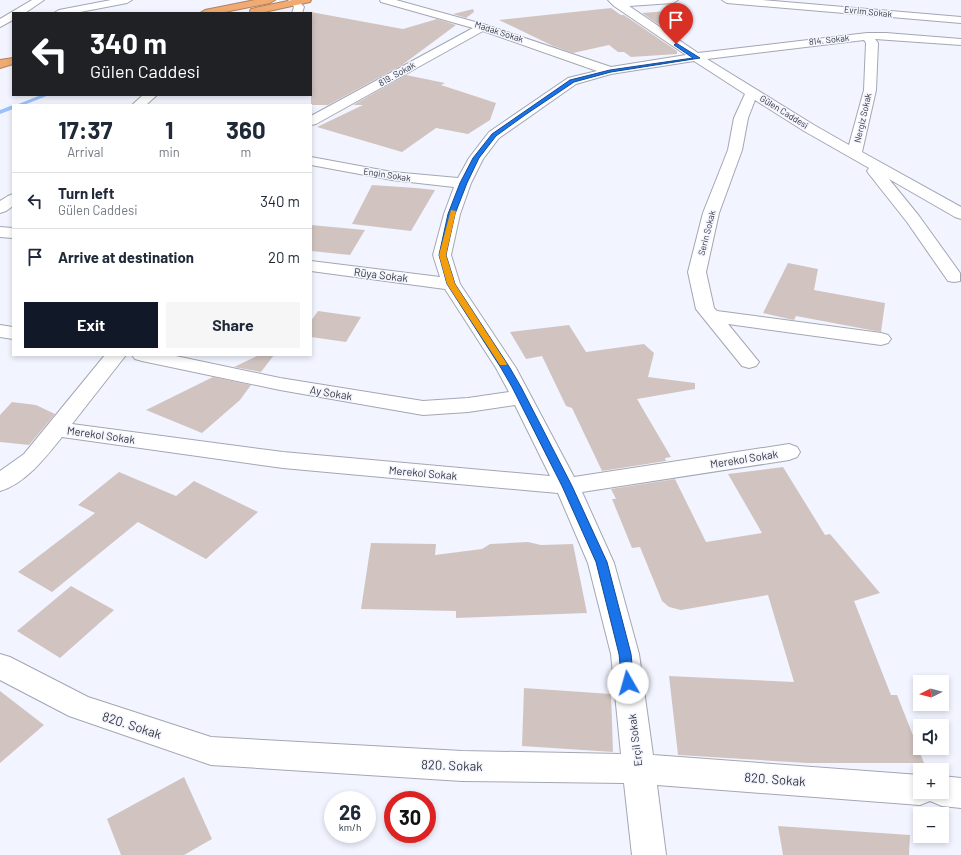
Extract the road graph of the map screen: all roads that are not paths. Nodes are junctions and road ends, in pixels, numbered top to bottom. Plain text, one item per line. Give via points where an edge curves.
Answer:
1 (39, 0) edge
2 (127, 0) edge
3 (270, 0) edge
4 (385, 0) edge
5 (673, 0) edge
6 (727, 0) edge
7 (851, 0) edge
8 (298, 1) edge
9 (615, 2) edge
10 (20, 12) edge
11 (64, 12) edge
12 (210, 12) edge
13 (250, 12) edge
14 (297, 12) edge
15 (879, 14) junction
16 (12, 17) edge
17 (961, 20) edge
18 (12, 24) edge
19 (0, 25) edge
20 (482, 27) junction
21 (867, 36) junction
22 (961, 42) edge
23 (12, 52) edge
24 (0, 54) edge
25 (697, 58) junction
26 (12, 61) edge
27 (0, 64) edge
28 (610, 71) junction
29 (752, 93) junction
30 (150, 96) edge
31 (139, 104) edge
32 (312, 120) edge
33 (861, 158) junction
34 (312, 161) edge
35 (464, 183) junction
36 (12, 201) edge
37 (0, 208) edge
38 (961, 214) edge
39 (0, 232) edge
40 (12, 233) edge
41 (312, 266) edge
42 (954, 277) dead end
43 (451, 284) junction
44 (711, 316) junction
45 (0, 331) edge
46 (12, 333) edge
47 (881, 340) dead end
48 (115, 356) edge
49 (147, 356) edge
50 (749, 362) dead end
51 (522, 397) junction
52 (56, 429) junction
53 (789, 452) dead end
54 (0, 483) edge
55 (567, 486) junction
56 (0, 666) edge
57 (639, 769) junction
58 (913, 789) edge
59 (949, 792) edge
60 (961, 793) edge
61 (649, 855) edge

1 - 10 street
2 - 11 street
3 - 12 highway
4 - 20 street, Madak Sokak
5 - 9 street
6 - 15 street, Evrim Sokak
7 - 15 street
8 - 13 highway
8 - 14 street
9 - 25 street, Gülen Caddesi
15 - 17 street, Evrim Sokak
16 - 19 street
18 - 19 street
20 - 28 street, Madak Sokak
20 - 32 street, 819. Sokak
21 - 22 street, 814. Sokak
21 - 25 street, 814. Sokak
21 - 33 street, Nergiz Sokak via 872,44 870,90
23 - 24 highway
25 - 28 street, Erçil Sokak
25 - 29 street, Gülen Caddesi
26 - 27 highway
28 - 35 street, Erçil Sokak via 572,81 494,135 476,158
29 - 33 street, Gülen Caddesi
29 - 44 street, Serin Sokak via 741,118 735,150 711,212 697,272 705,309
30 - 31 street
33 - 38 street, Gülen Caddesi
33 - 42 street via 913,219
34 - 35 street, Engin Sokak via 392,176
35 - 43 street, Erçil Sokak via 452,214 442,255
36 - 37 street
39 - 40 street
41 - 43 street, Rüya Sokak
43 - 51 street, Erçil Sokak
44 - 47 street
44 - 50 street, Serin Sokak
45 - 46 street
48 - 52 street
49 - 51 street, Ay Sokak via 280,384 423,408
51 - 55 street, Erçil Sokak
52 - 54 street via 32,459
52 - 55 street, Merekol Sokak via 283,460
53 - 55 street, Merekol Sokak
55 - 57 street, Erçil Sokak via 601,562 625,654
56 - 57 street, 820. Sokak via 80,707 211,751 462,766
57 - 58 street, 820. Sokak
57 - 61 street, Erçil Sokak
59 - 60 street

